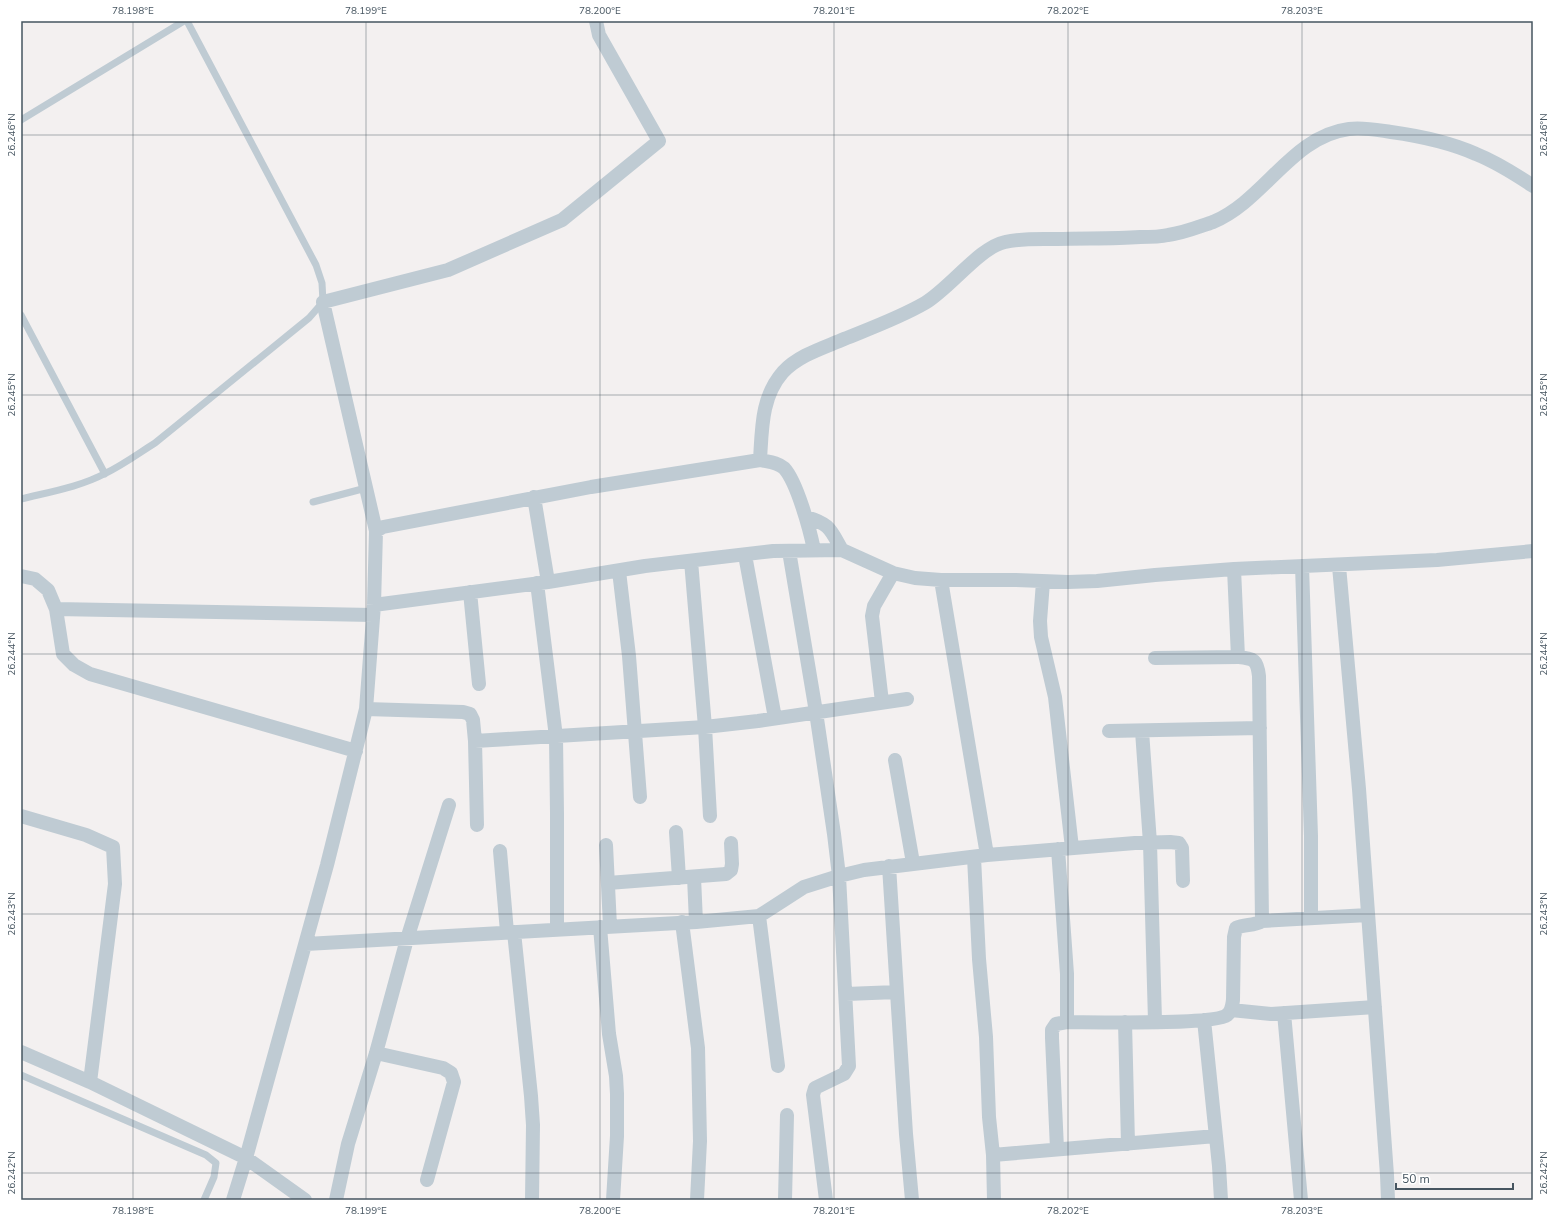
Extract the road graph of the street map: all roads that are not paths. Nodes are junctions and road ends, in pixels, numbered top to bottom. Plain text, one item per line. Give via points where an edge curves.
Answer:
1 (184, 21) edge
2 (187, 21) edge
3 (596, 21) edge
4 (21, 120) edge
5 (1533, 186) edge
6 (323, 302) junction
7 (21, 315) edge
8 (760, 460) junction
9 (105, 474) junction
10 (366, 488) junction
11 (534, 497) junction
12 (21, 499) edge
13 (313, 502) dead end
14 (806, 517) junction
15 (376, 531) junction
16 (814, 550) junction
17 (842, 550) junction
18 (789, 551) junction
19 (1533, 551) edge
20 (745, 555) junction
21 (691, 561) junction
22 (1302, 566) junction
23 (1339, 566) junction
24 (1234, 570) junction
25 (619, 571) junction
26 (893, 573) junction
27 (21, 576) edge
28 (941, 580) junction
29 (1043, 582) junction
30 (542, 583) junction
31 (470, 592) junction
32 (56, 609) junction
33 (373, 610) junction
34 (1238, 657) junction
35 (1155, 658) dead end
36 (479, 684) dead end
37 (907, 699) dead end
38 (882, 702) junction
39 (366, 709) junction
40 (816, 712) junction
41 (776, 718) junction
42 (705, 728) junction
43 (1260, 728) junction
44 (1109, 731) dead end
45 (1142, 731) junction
46 (635, 732) junction
47 (556, 737) junction
48 (475, 741) junction
49 (356, 751) junction
50 (895, 760) dead end
51 (640, 797) dead end
52 (449, 804) dead end
53 (21, 816) edge
54 (710, 816) dead end
55 (477, 825) dead end
56 (676, 832) dead end
57 (731, 843) dead end
58 (1150, 843) junction
59 (606, 844) dead end
60 (1065, 849) junction
61 (500, 851) dead end
62 (981, 856) junction
63 (913, 863) junction
64 (889, 866) junction
65 (839, 876) junction
66 (679, 878) junction
67 (694, 878) junction
68 (1183, 881) dead end
69 (608, 883) junction
70 (1368, 915) junction
71 (759, 916) junction
72 (1311, 918) junction
73 (1262, 920) junction
74 (689, 922) junction
75 (605, 926) junction
76 (557, 929) junction
77 (511, 932) junction
78 (407, 939) junction
79 (306, 944) junction
80 (897, 992) junction
81 (846, 994) junction
82 (1375, 1007) junction
83 (1231, 1010) junction
84 (1284, 1013) junction
85 (1204, 1020) junction
86 (1155, 1021) junction
87 (1067, 1022) junction
88 (1124, 1022) junction
89 (21, 1052) edge
90 (376, 1053) junction
91 (778, 1066) dead end
92 (21, 1075) edge
93 (90, 1082) junction
94 (787, 1115) dead end
95 (1216, 1136) junction
96 (1128, 1144) junction
97 (1057, 1149) junction
98 (993, 1154) junction
99 (246, 1158) junction
100 (427, 1180) dead end
101 (204, 1200) edge
102 (233, 1200) edge
103 (305, 1200) edge
104 (336, 1200) edge
105 (532, 1200) edge
106 (613, 1200) edge
107 (697, 1200) edge
108 (785, 1200) edge
109 (826, 1200) edge
110 (912, 1200) edge
111 (994, 1200) edge
112 (1220, 1200) edge
113 (1301, 1200) edge
114 (1388, 1200) edge

1 - 4 lane
2 - 6 lane via 316,265 322,283
3 - 6 street via 599,35 659,141 562,220 448,270
5 - 8 street via 1476,154 1448,144 1425,137 1350,128 1328,134 1305,147 1246,202 1226,217 1193,229 1167,236 1007,241 995,245 951,284 926,302 803,356 784,371 772,387 765,406
6 - 9 lane via 309,318 155,443
6 - 10 street
7 - 9 lane
8 - 11 street
8 - 14 street via 776,463 784,469
9 - 12 lane via 69,487
10 - 13 lane
10 - 15 street
11 - 15 street via 383,527
11 - 30 street
14 - 16 street
14 - 17 street via 827,526
15 - 33 street
16 - 17 street
16 - 18 street
17 - 26 street
18 - 20 street
18 - 40 street
19 - 23 street
20 - 21 street
20 - 41 street
21 - 25 street
21 - 42 street
22 - 23 street
22 - 24 street
22 - 72 street via 1311,836
23 - 70 street
24 - 29 street via 1097,581
24 - 34 street
25 - 30 street
25 - 46 street
26 - 28 street
26 - 38 street via 874,606 872,616
27 - 32 street via 35,579 48,590
28 - 29 street
28 - 62 street
29 - 60 street via 1041,637 1055,697
30 - 31 street
30 - 47 street
31 - 33 street
31 - 36 street
32 - 33 street
32 - 49 street via 63,654 74,665 90,674
33 - 39 street
34 - 35 street
34 - 43 street via 1252,659 1257,664
37 - 38 street
38 - 40 street
39 - 48 street via 470,714
39 - 49 street
40 - 41 street
40 - 65 street
41 - 42 street
42 - 46 street
42 - 54 street
43 - 45 street
43 - 73 street
44 - 45 street
45 - 58 street
46 - 47 street
46 - 51 street
47 - 48 street
47 - 76 street
48 - 55 street
49 - 79 street
50 - 63 street
52 - 78 street
53 - 93 street via 86,835 113,847 115,884
56 - 66 street
57 - 67 street via 731,870 726,874
58 - 60 street
58 - 68 street via 1179,843 1182,848
58 - 86 street
59 - 69 street
60 - 62 street
60 - 87 street
61 - 77 street
62 - 63 street
62 - 98 street via 979,959
63 - 64 street
64 - 65 street
64 - 80 street
65 - 71 street via 804,887
65 - 81 street
66 - 67 street
66 - 69 street
67 - 74 street
69 - 75 street
70 - 72 street
70 - 82 street
71 - 74 street
71 - 91 street
72 - 73 street
73 - 83 street via 1257,924 1236,928
74 - 75 street
74 - 107 street via 698,1048 700,1140
75 - 76 street
75 - 106 street via 609,1034 617,1094
76 - 77 street
77 - 78 street
77 - 105 street via 531,1096
78 - 79 street
78 - 90 street
79 - 99 street
80 - 81 street
80 - 110 street
81 - 109 street via 849,1066 844,1074 816,1088 813,1095
82 - 84 street
82 - 114 street
83 - 84 street
83 - 85 street via 1227,1015
84 - 113 street
85 - 86 street
85 - 95 street
86 - 88 street
87 - 88 street
87 - 97 street via 1056,1024 1052,1030
88 - 96 street
89 - 93 street
90 - 100 street via 443,1068 451,1073 454,1082
90 - 104 street via 348,1144
92 - 101 lane via 206,1155 216,1163 214,1177
93 - 99 street
94 - 108 street
95 - 96 street
95 - 112 street
96 - 97 street
97 - 98 street
98 - 111 street
99 - 102 street
99 - 103 street

